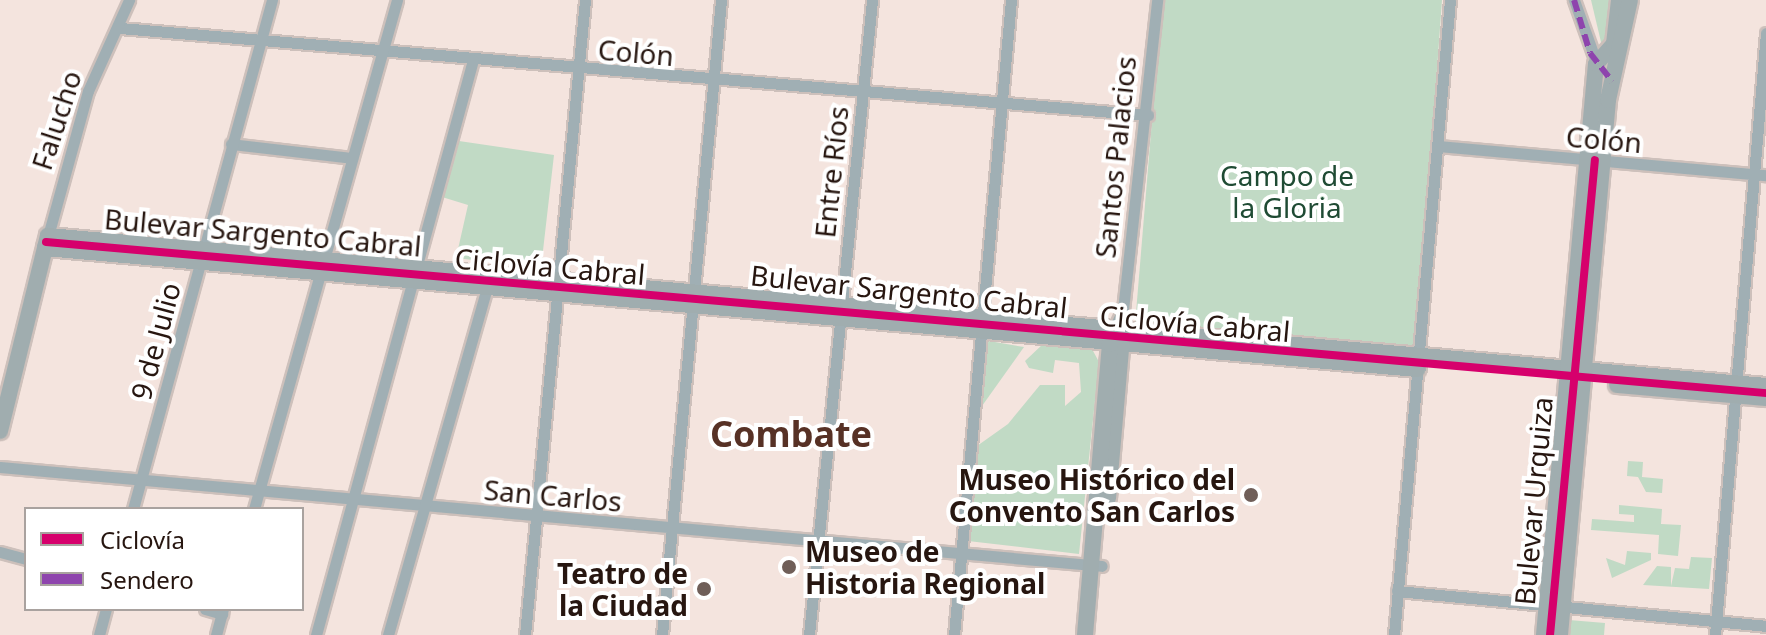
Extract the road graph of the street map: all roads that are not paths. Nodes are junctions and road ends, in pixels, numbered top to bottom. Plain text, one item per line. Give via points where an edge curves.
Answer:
1 (129, 0) edge
2 (272, 0) edge
3 (397, 0) edge
4 (585, 0) edge
5 (721, 0) edge
6 (872, 0) edge
7 (1011, 0) edge
8 (1157, 0) edge
9 (1450, 0) edge
10 (1574, 0) edge
11 (1619, 0) edge
12 (1630, 0) edge
13 (120, 28) junction
14 (1766, 33) edge
15 (261, 40) junction
16 (383, 50) junction
17 (473, 60) junction
18 (1596, 64) junction
19 (578, 71) junction
20 (1612, 81) junction
21 (712, 83) junction
22 (862, 96) junction
23 (1001, 105) junction
24 (1148, 115) junction
25 (231, 144) junction
26 (1438, 146) junction
27 (352, 158) junction
28 (1595, 160) junction
29 (1761, 175) edge
30 (45, 248) junction
31 (199, 256) junction
32 (321, 266) junction
33 (416, 275) junction
34 (557, 287) junction
35 (487, 288) junction
36 (688, 299) junction
37 (841, 313) junction
38 (980, 326) junction
39 (1118, 335) junction
40 (1419, 364) junction
41 (1573, 376) junction
42 (1766, 386) edge
43 (1736, 389) junction
44 (0, 396) edge
45 (1766, 398) edge
46 (0, 431) edge
47 (0, 467) edge
48 (141, 481) junction
49 (259, 492) junction
50 (354, 501) junction
51 (134, 507) edge
52 (255, 507) edge
53 (423, 508) junction
54 (536, 517) junction
55 (670, 529) junction
56 (817, 542) junction
57 (0, 552) edge
58 (959, 554) junction
59 (24, 558) edge
60 (1096, 566) junction
61 (1397, 591) junction
62 (1554, 606) junction
63 (105, 611) edge
64 (222, 611) edge
65 (1766, 626) edge
66 (1715, 629) edge
67 (99, 635) edge
68 (216, 635) edge
69 (316, 635) edge
70 (388, 635) edge
71 (525, 635) edge
72 (662, 635) edge
73 (809, 635) edge
74 (954, 635) edge
75 (1085, 635) edge
76 (1095, 635) edge
77 (1394, 635) edge
78 (1544, 635) edge
79 (1560, 635) edge

1 - 13 street, Falucho
2 - 15 street, 9 de Julio
3 - 16 street
4 - 19 street
5 - 21 street
6 - 22 street, Entre Ríos
7 - 23 street
8 - 24 street, Santos Palacios
9 - 26 street
10 - 18 street
11 - 18 main road, Bulevar Urquiza via 1614,44
12 - 20 main road, Bulevar Urquiza
13 - 15 street, Colón
13 - 30 street, Falucho via 88,91
14 - 29 street
15 - 16 street, Colón
15 - 25 street, 9 de Julio
16 - 17 street, Colón
16 - 27 street
17 - 19 street, Colón
17 - 33 street
18 - 20 street
18 - 28 main road, Bulevar Urquiza
19 - 21 street, Colón
19 - 34 street
20 - 28 main road, Bulevar Urquiza
21 - 22 street, Colón
21 - 36 street
22 - 23 street, Colón
22 - 37 street, Entre Ríos
23 - 24 street, Colón
23 - 38 street
24 - 39 street, Santos Palacios
25 - 27 street
25 - 31 street, 9 de Julio
26 - 28 street, Colón
26 - 40 street
27 - 32 street
28 - 29 street, Colón
28 - 41 main road, Bulevar Urquiza
29 - 43 street
30 - 31 main road, Bulevar Sargento Cabral
30 - 44 main road, Falucho via 29,281
30 - 46 main road, Falucho
31 - 32 main road, Bulevar Sargento Cabral
31 - 48 street, 9 de Julio
32 - 33 main road, Bulevar Sargento Cabral
32 - 49 street
33 - 34 main road, Bulevar Sargento Cabral
33 - 35 main road, Bulevar Sargento Cabral
33 - 50 street
34 - 35 main road, Bulevar Sargento Cabral
34 - 36 main road, Bulevar Sargento Cabral
34 - 54 street
35 - 53 street
36 - 37 main road, Bulevar Sargento Cabral
36 - 55 street
37 - 38 main road, Bulevar Sargento Cabral
37 - 56 street, Entre Ríos
38 - 39 main road, Bulevar Sargento Cabral
38 - 58 street
39 - 40 main road, Bulevar Sargento Cabral
39 - 60 main road
40 - 41 main road, Bulevar Sargento Cabral
40 - 61 street
41 - 43 main road, Bulevar Sargento Cabral
41 - 62 main road, Bulevar Urquiza
42 - 43 main road, Bulevar Sargento Cabral
43 - 45 main road, Bulevar Sargento Cabral
43 - 66 street
47 - 48 street, San Carlos
48 - 49 street, San Carlos
48 - 51 street, 9 de Julio
49 - 50 street, San Carlos
49 - 52 street
50 - 53 street, San Carlos
50 - 69 street
53 - 54 street, San Carlos
53 - 70 street
54 - 55 street, San Carlos
54 - 71 street
55 - 56 street, San Carlos
55 - 72 street
56 - 58 street, San Carlos
56 - 73 street, Entre Ríos
57 - 59 street
58 - 60 street, San Carlos
58 - 74 street
60 - 75 main road
60 - 76 main road
61 - 62 street
61 - 77 street
62 - 66 street
62 - 78 main road, Bulevar Urquiza
62 - 79 main road, Bulevar Urquiza
63 - 67 street
64 - 68 street
65 - 66 street

